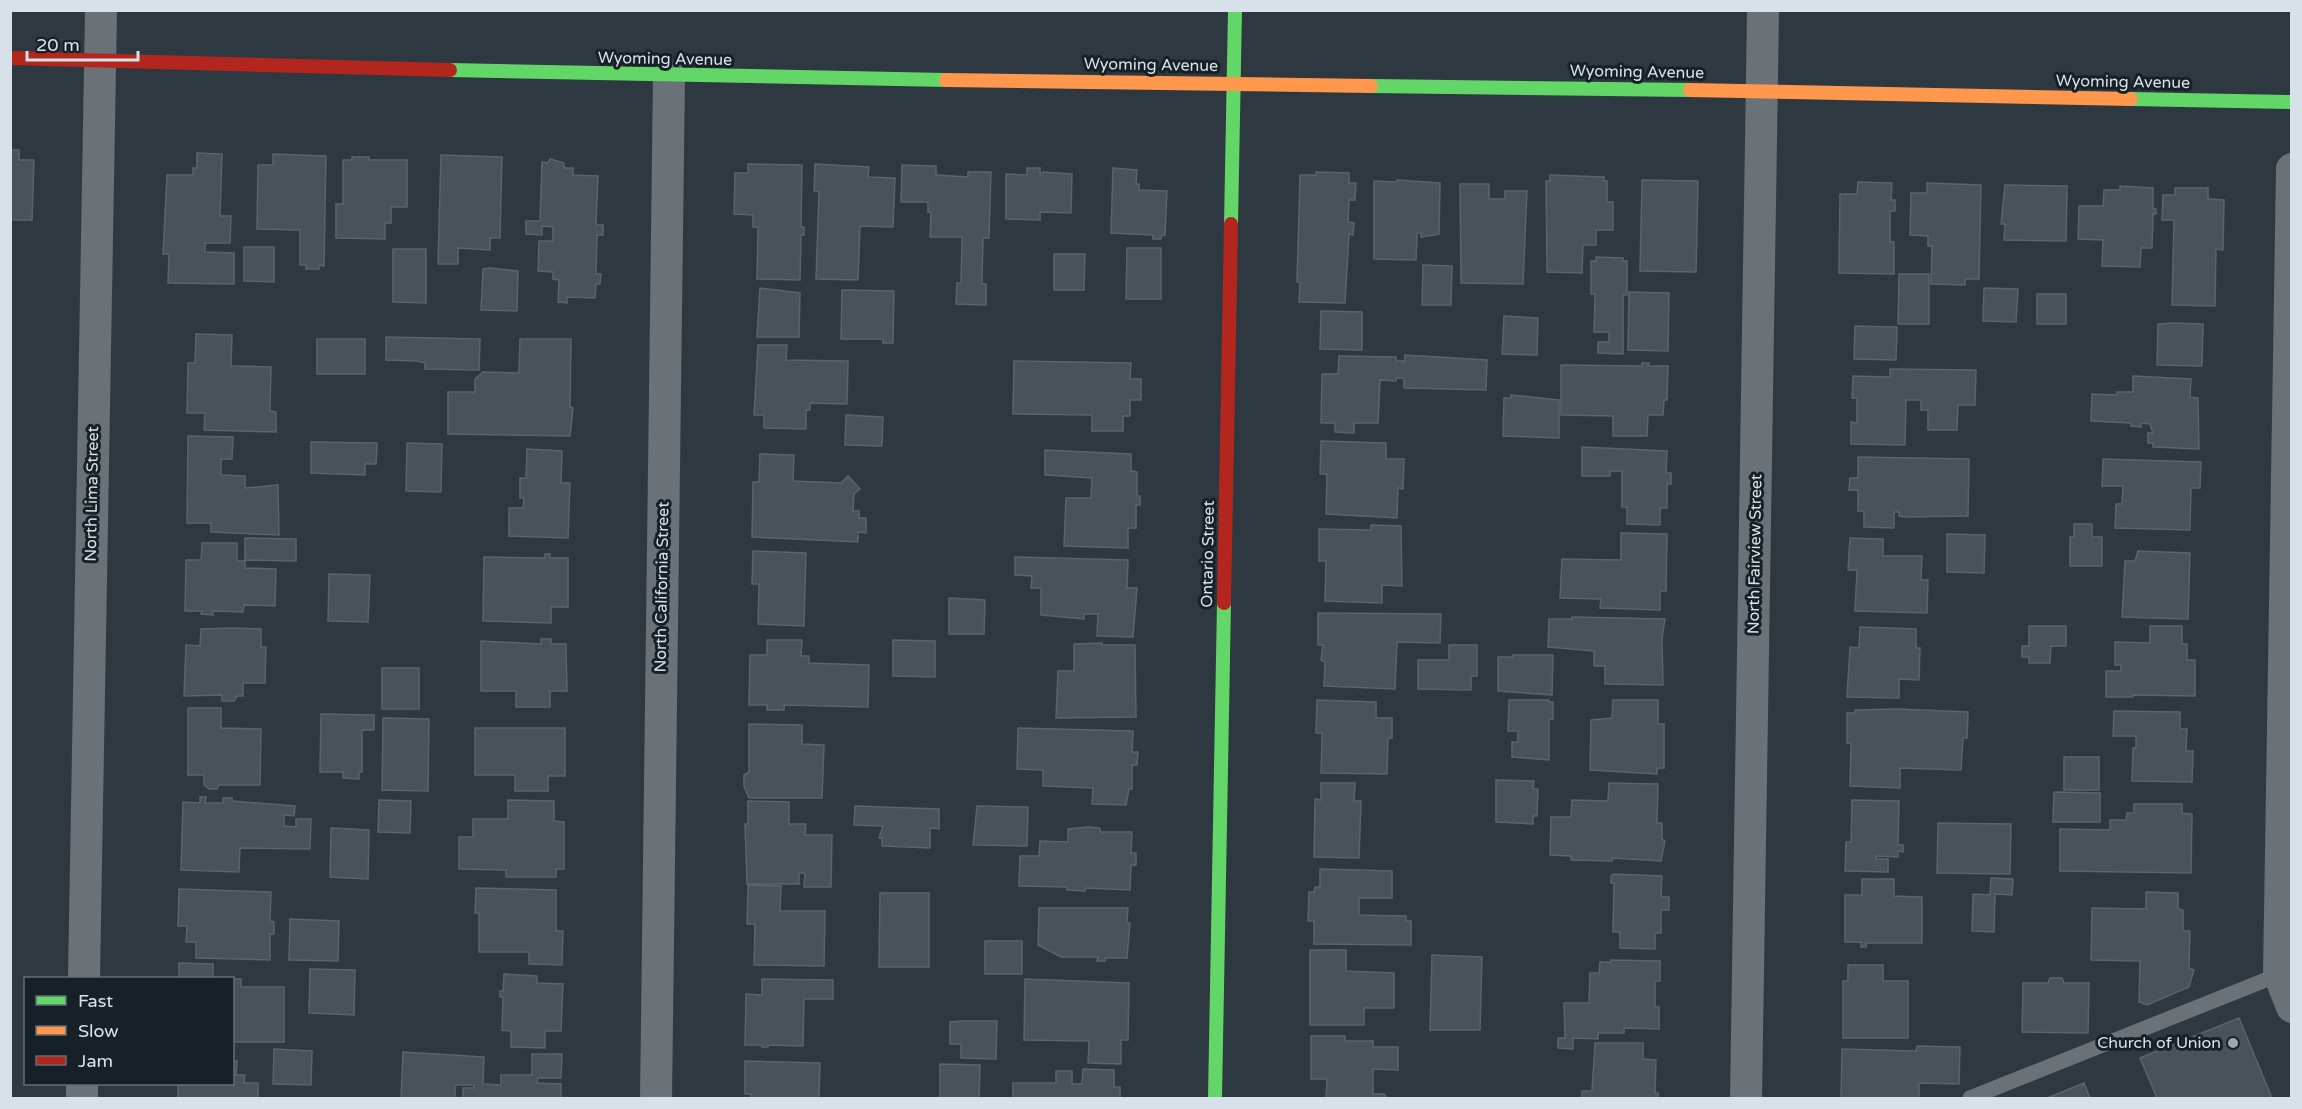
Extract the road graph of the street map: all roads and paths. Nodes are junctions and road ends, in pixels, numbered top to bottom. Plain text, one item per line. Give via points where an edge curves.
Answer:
1 (101, 10) edge
2 (1235, 10) edge
3 (1763, 10) edge
4 (10, 58) edge
5 (100, 60) junction
6 (669, 76) junction
7 (1233, 82) junction
8 (1762, 91) junction
9 (2292, 102) edge
10 (2292, 169) edge
11 (2285, 972) edge
12 (84, 977) edge
13 (2292, 1007) edge
14 (656, 1098) edge
15 (1215, 1098) edge
16 (1746, 1098) edge
17 (1970, 1098) edge

1 - 5 street, North Lima Street
2 - 7 street, Ontario Street
3 - 8 street, North Fairview Street
4 - 5 street, Wyoming Avenue
5 - 6 street, Wyoming Avenue
5 - 12 street, North Lima Street
6 - 7 street, Wyoming Avenue
6 - 14 street, North California Street
7 - 8 street, Wyoming Avenue
7 - 15 street, Ontario Street
8 - 9 street, Wyoming Avenue
8 - 16 street, North Fairview Street
10 - 11 street
11 - 13 street
11 - 17 lane

